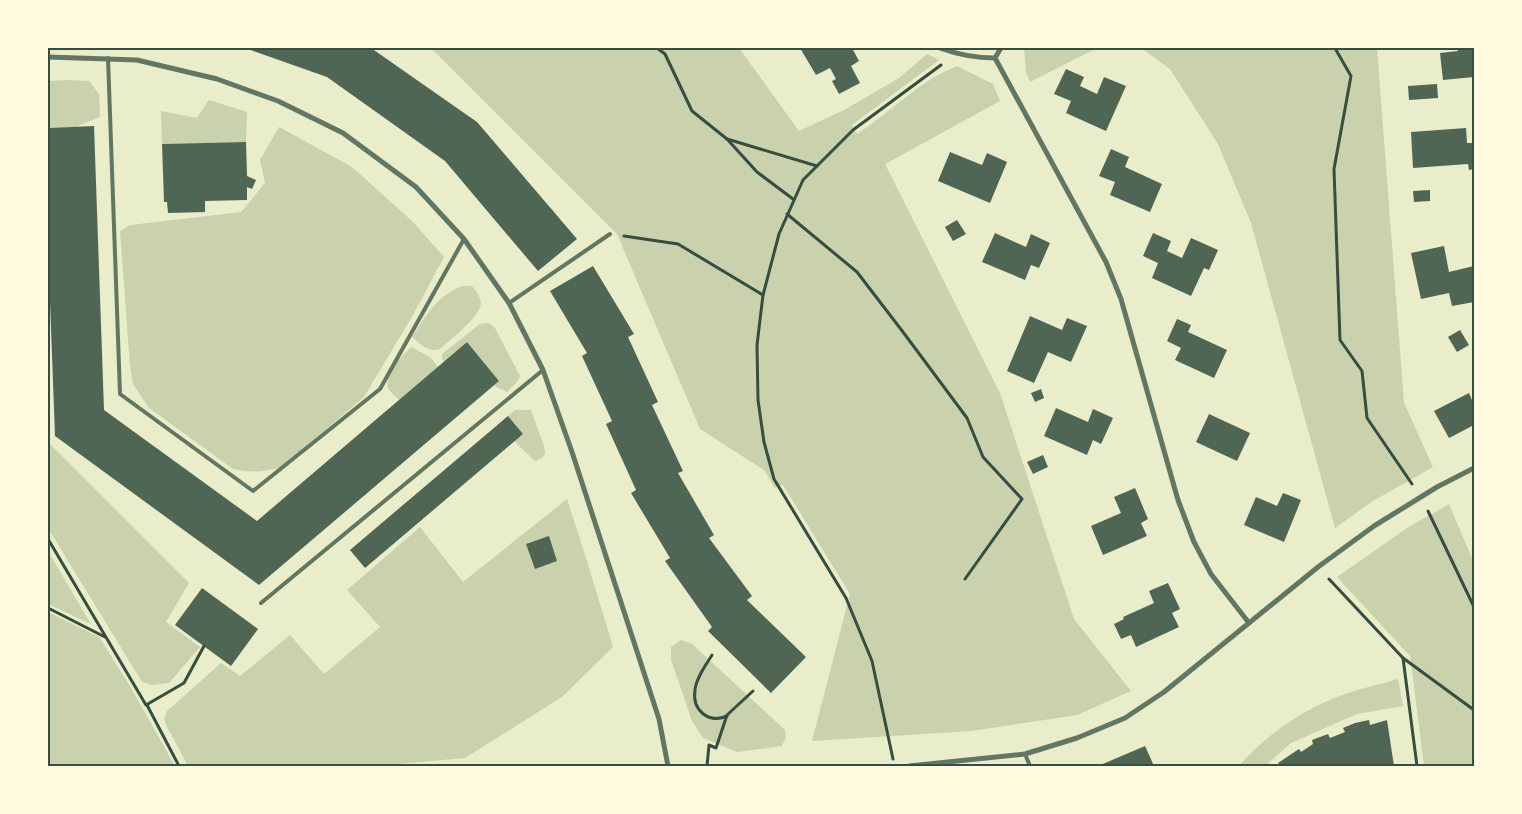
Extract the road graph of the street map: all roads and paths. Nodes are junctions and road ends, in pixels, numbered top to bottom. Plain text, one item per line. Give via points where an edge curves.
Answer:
1 (657, 48) edge
2 (940, 48) edge
3 (1001, 48) edge
4 (1336, 48) edge
5 (956, 54) junction
6 (48, 57) edge
7 (108, 58) junction
8 (996, 58) junction
9 (727, 139) junction
10 (818, 166) junction
11 (793, 199) junction
12 (787, 214) junction
13 (610, 234) joint
14 (464, 239) junction
15 (764, 295) junction
16 (509, 302) junction
17 (543, 370) junction
18 (1474, 468) edge
19 (1422, 497) junction
20 (48, 539) edge
21 (1318, 568) junction
22 (965, 579) dead end
23 (261, 603) dead end
24 (1474, 607) edge
25 (48, 608) edge
26 (1249, 623) junction
27 (106, 637) junction
28 (204, 646) dead end
29 (712, 655) dead end
30 (1403, 658) junction
31 (753, 691) dead end
32 (146, 705) junction
33 (1474, 710) edge
34 (727, 715) junction
35 (1025, 754) junction
36 (179, 766) edge
37 (668, 766) edge
38 (707, 766) edge
39 (895, 766) edge
40 (908, 766) edge
41 (913, 766) edge
42 (1030, 766) edge
43 (1418, 766) edge

1 - 9 path via 665,54 692,111
2 - 5 street
3 - 8 street
4 - 19 path via 1351,76 1334,169 1340,340 1362,371 1367,418
5 - 8 street
5 - 10 path via 853,130
6 - 7 street
7 - 14 street via 137,60 217,79 278,101 343,133 416,187
7 - 14 lane via 120,394 254,491 380,390
8 - 26 street via 1101,254 1121,298 1178,500 1194,542 1211,574
9 - 10 path
9 - 11 path via 757,172
10 - 11 path via 803,180
11 - 12 path
12 - 15 path
12 - 22 path via 857,272 967,418 983,457 1022,499
13 - 15 path via 678,244
13 - 16 lane
14 - 16 street
15 - 39 path via 757,345 758,400 774,479 846,598 872,661
16 - 17 street
17 - 23 lane
17 - 37 street via 660,719
18 - 19 street
19 - 21 street via 1374,526
19 - 24 path
20 - 27 path
21 - 26 street
21 - 30 path
25 - 27 path
26 - 35 street via 1164,692 1125,718 1077,738
27 - 32 path
28 - 32 path via 184,683
29 - 34 path via 694,691 698,709 709,718 719,719
30 - 33 path
30 - 43 path
31 - 34 path
32 - 36 path
34 - 38 path via 716,748 709,745
35 - 41 street
35 - 42 lane
40 - 41 street

